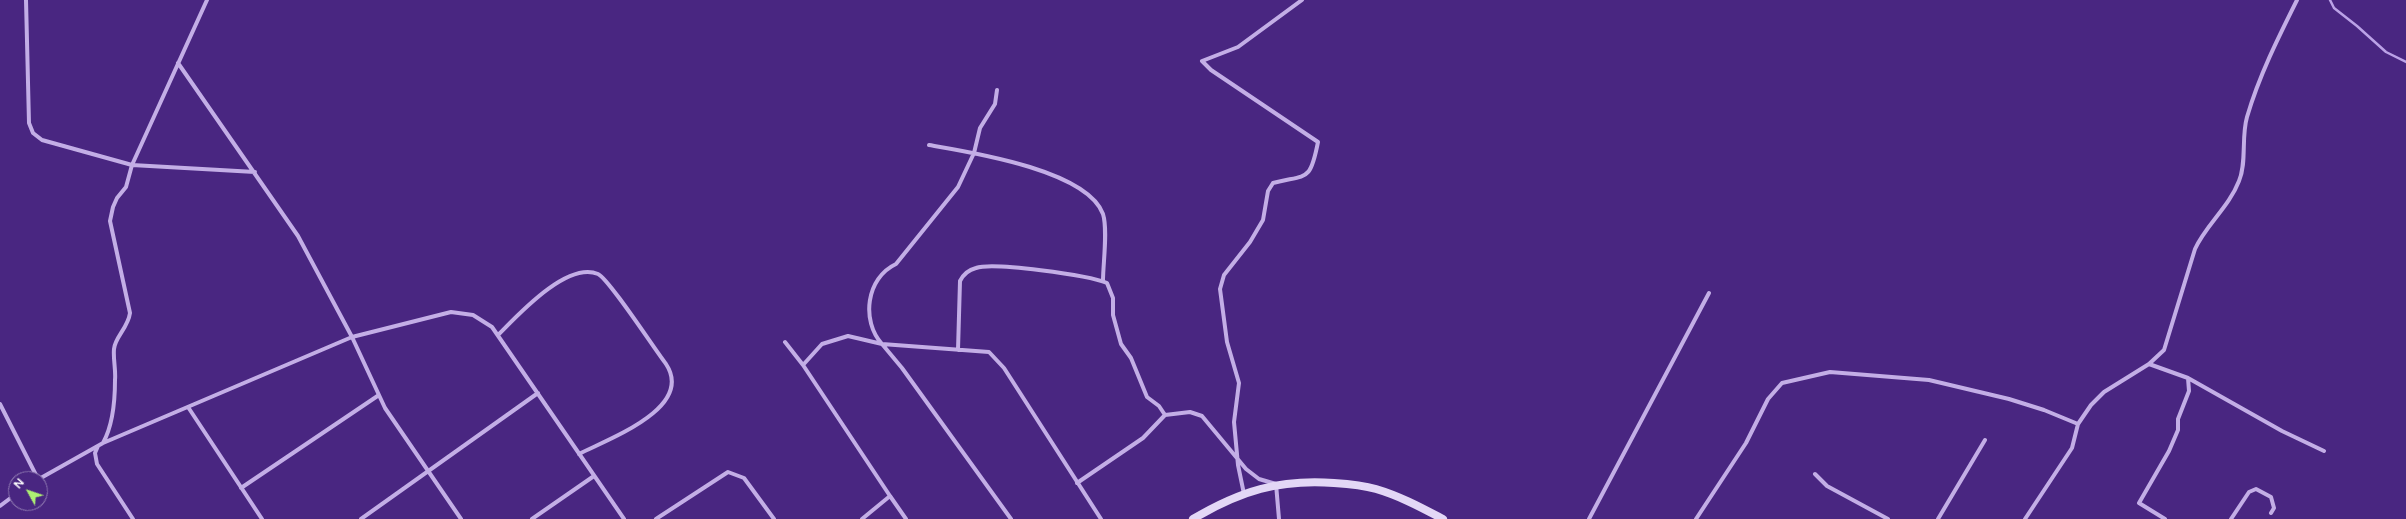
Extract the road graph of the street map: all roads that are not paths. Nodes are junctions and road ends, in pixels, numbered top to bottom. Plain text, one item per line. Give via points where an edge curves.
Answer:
1 (26, 0) edge
2 (207, 0) edge
3 (1302, 0) edge
4 (2297, 0) edge
5 (178, 63) junction
6 (997, 90) dead end
7 (929, 145) dead end
8 (974, 153) junction
9 (132, 165) junction
10 (255, 172) junction
11 (1103, 281) junction
12 (1709, 293) dead end
13 (498, 335) junction
14 (352, 337) junction
15 (785, 342) dead end
16 (882, 344) junction
17 (958, 350) junction
18 (2149, 364) junction
19 (802, 365) junction
20 (2188, 378) junction
21 (538, 393) junction
22 (379, 395) junction
23 (0, 404) edge
24 (188, 407) junction
25 (1165, 415) junction
26 (2078, 424) junction
27 (1985, 440) dead end
28 (101, 444) junction
29 (2324, 451) dead end
30 (579, 454) junction
31 (1238, 459) junction
32 (34, 471) edge
33 (429, 472) junction
34 (48, 473) edge
35 (1816, 474) dead end
36 (594, 476) junction
37 (1077, 484) junction
38 (1276, 484) junction
39 (241, 488) junction
40 (1244, 494) junction
41 (890, 496) junction
42 (2271, 513) dead end
43 (133, 519) edge
44 (262, 519) edge
45 (361, 519) edge
46 (461, 519) edge
47 (532, 519) edge
48 (624, 519) edge
49 (656, 519) edge
50 (774, 519) edge
51 (862, 519) edge
52 (906, 519) edge
53 (1011, 519) edge
54 (1100, 519) edge
55 (1192, 519) edge
56 (1279, 519) edge
57 (1443, 519) edge
58 (1588, 519) edge
59 (1696, 519) edge
60 (1888, 519) edge
61 (1938, 519) edge
62 (2025, 519) edge
63 (2165, 519) edge
64 (2231, 519) edge

1 - 9 street via 29,123 33,133 42,140
2 - 5 street
3 - 31 street via 1238,47 1202,61 1211,70 1318,142 1310,170 1303,178 1273,183 1268,191 1263,220 1250,242 1224,275 1220,289 1227,342 1239,383 1234,422
4 - 18 street via 2266,61 2247,118 2240,179 2221,213 2202,234 2164,350
5 - 9 street
5 - 10 street
6 - 8 street via 995,104 980,128
7 - 8 street
8 - 11 street via 1052,175 1076,186 1095,199 1104,221
8 - 16 street via 958,187 896,264 873,286 869,315 874,335
9 - 10 street
9 - 28 street via 126,187 117,198 110,221 130,313 129,323 114,348 113,409 108,434
10 - 14 street via 298,236
11 - 17 street via 1062,273 976,268 963,274 960,281
11 - 25 street via 1107,283 1112,298 1113,315 1121,344 1131,358 1147,397 1159,406
12 - 58 street
13 - 14 street via 473,315 451,312
13 - 21 street
13 - 30 street via 554,285 574,275 596,274 604,278 666,364 672,373 672,383 666,399 658,409 639,424
14 - 22 street
14 - 24 street
15 - 19 street
16 - 17 street
16 - 19 street via 848,336 822,344
16 - 53 street
17 - 37 street via 989,352 1004,368
18 - 20 street
18 - 26 street via 2104,392
19 - 41 street
20 - 29 street via 2282,431
20 - 63 street via 2189,391 2178,419 2178,430 2139,503
21 - 30 street
21 - 33 street
22 - 33 street via 385,408
22 - 39 street
23 - 32 street
24 - 28 street
24 - 39 street
25 - 31 street via 1190,412 1202,416
25 - 37 street via 1143,438
26 - 59 street via 2009,399 1930,380 1830,372 1782,383 1768,399 1746,443
26 - 62 street via 2072,448
27 - 61 street
28 - 34 street
28 - 43 street via 95,453 97,464
30 - 36 street
31 - 38 street via 1259,479
31 - 40 street
33 - 45 street
33 - 46 street
35 - 60 street via 1827,486
36 - 47 street
36 - 48 street
37 - 54 street
38 - 40 street
38 - 56 street
38 - 57 street via 1315,482 1362,485 1414,504
39 - 44 street
40 - 55 street via 1221,502
41 - 51 street
41 - 52 street
42 - 64 street via 2274,508 2271,497 2256,489 2249,492
49 - 50 street via 728,472 744,478

